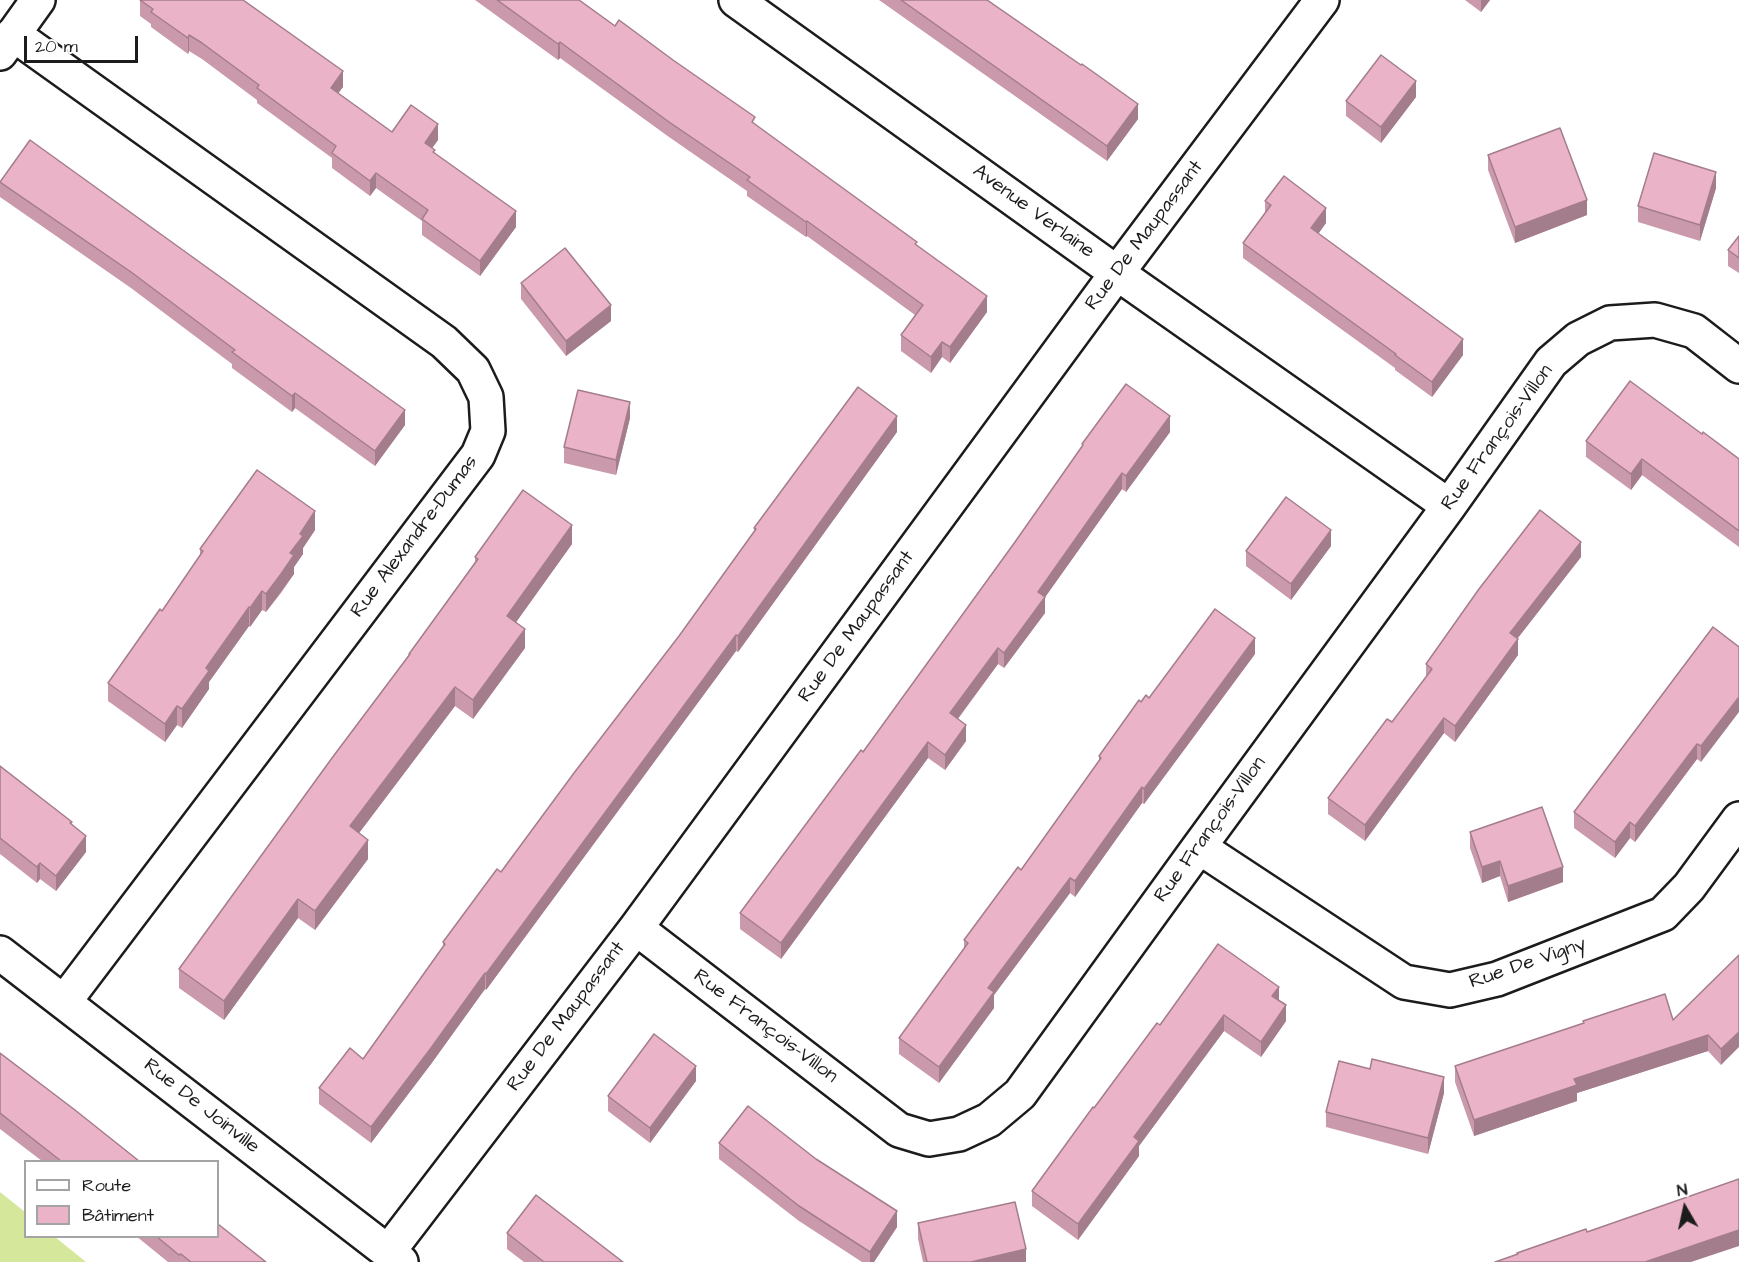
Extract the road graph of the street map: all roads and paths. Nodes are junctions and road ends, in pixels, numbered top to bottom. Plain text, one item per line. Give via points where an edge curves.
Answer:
1 (39, 0) edge
2 (736, 0) edge
3 (1323, 0) edge
4 (7, 43) edge
5 (1117, 273) junction
6 (1739, 366) edge
7 (1449, 506) junction
8 (1739, 819) edge
9 (1198, 847) junction
10 (636, 928) junction
11 (0, 953) edge
12 (64, 1002) junction
13 (395, 1257) edge

1 - 4 street
2 - 5 street, Avenue Verlaine
3 - 5 street, Rue De Maupassant
4 - 12 street, Rue Alexandre-Dumas via 444,342 472,370 486,397 488,431 478,454
5 - 7 street, Avenue Verlaine
5 - 10 street, Rue De Maupassant
6 - 7 street, Rue François-Villon via 1694,331 1655,320 1610,323 1578,339 1551,362
7 - 9 street, Rue François-Villon
8 - 9 street, Rue De Vigny via 1689,887 1663,914 1497,979 1450,990 1404,982
9 - 10 street, Rue François-Villon via 1020,1094 989,1120 959,1134 929,1139 899,1130
10 - 13 street, Rue De Maupassant
11 - 12 street, Rue De Joinville
12 - 13 street, Rue De Joinville

